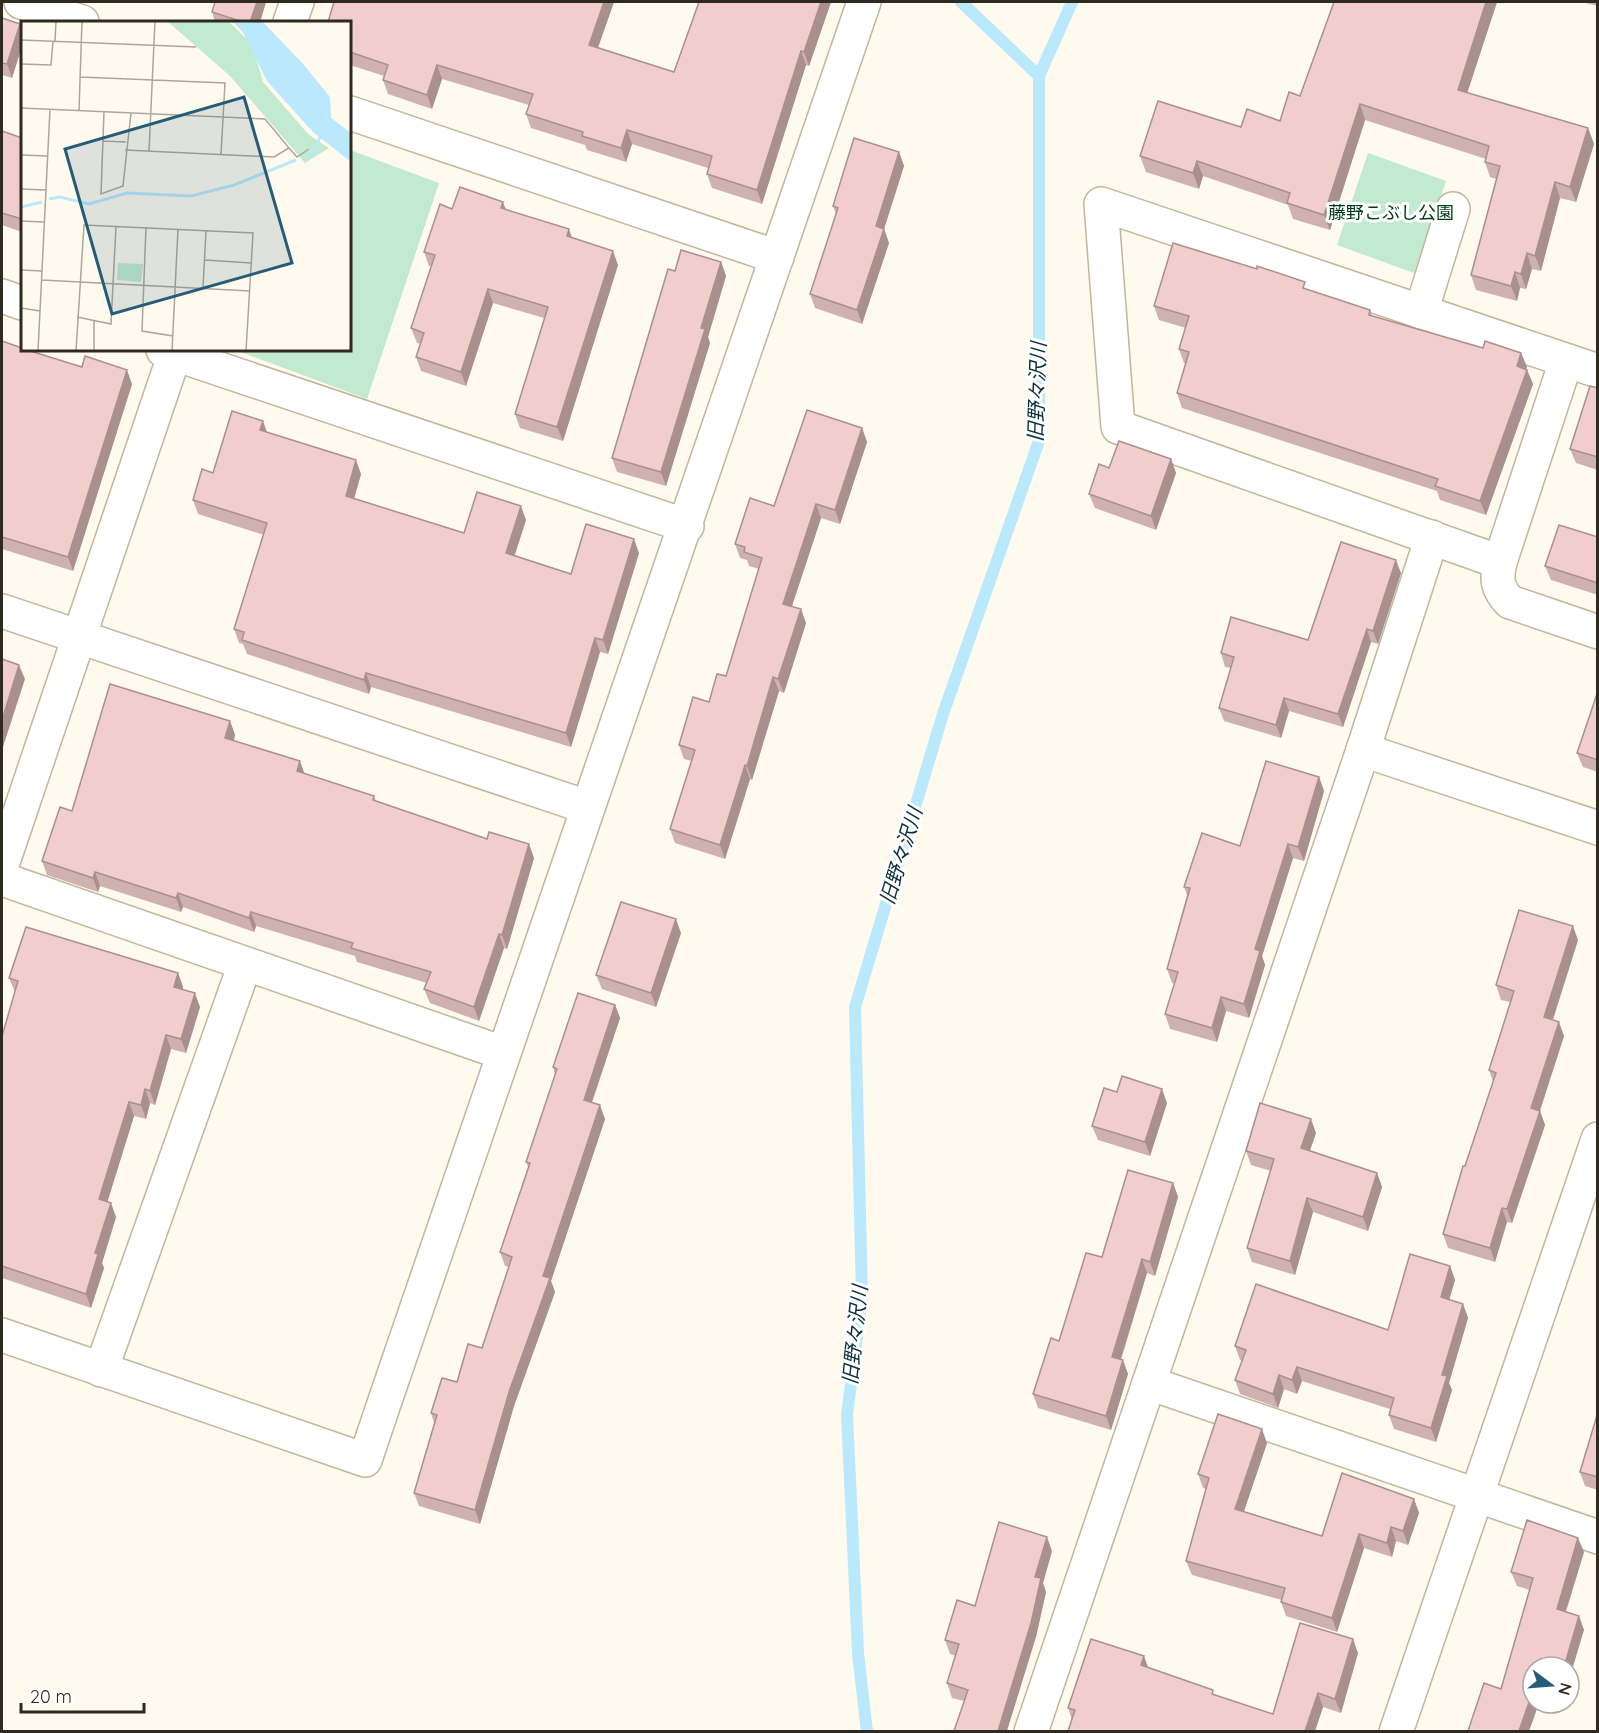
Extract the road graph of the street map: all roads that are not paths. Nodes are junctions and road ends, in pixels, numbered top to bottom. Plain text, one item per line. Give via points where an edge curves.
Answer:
1 (21, 2) edge
2 (297, 2) edge
3 (864, 2) edge
4 (79, 21) edge
5 (290, 21) edge
6 (351, 113) edge
7 (1453, 209) dead end
8 (777, 257) junction
9 (2, 296) edge
10 (21, 303) edge
11 (1421, 312) junction
12 (171, 351) edge
13 (1566, 361) junction
14 (1598, 371) edge
15 (687, 526) junction
16 (1432, 537) junction
17 (1500, 562) junction
18 (2, 610) edge
19 (1598, 632) edge
20 (77, 638) junction
21 (1363, 750) junction
22 (587, 807) junction
23 (1598, 828) edge
24 (2, 866) edge
25 (2, 879) edge
26 (245, 964) junction
27 (502, 1053) junction
28 (1598, 1139) edge
29 (2, 1335) edge
30 (101, 1370) junction
31 (1149, 1383) junction
32 (1476, 1496) junction
33 (1598, 1536) edge
34 (1031, 1731) edge
35 (1396, 1731) edge

1 - 4 street
2 - 5 street
3 - 8 street
6 - 8 street
7 - 11 street
8 - 15 street
9 - 10 street
11 - 13 street
11 - 16 street via 1101,204 1118,427
12 - 15 street
12 - 20 street
13 - 14 street
13 - 17 street
15 - 22 street
16 - 17 street
16 - 21 street
17 - 19 street via 1496,579 1501,593 1510,602
18 - 20 street
20 - 22 street
20 - 24 street
21 - 23 street
21 - 31 street
22 - 27 street
25 - 26 street
26 - 27 street
26 - 30 street
27 - 30 street via 365,1460
28 - 32 street
29 - 30 street
31 - 32 street
31 - 34 street
32 - 33 street
32 - 35 street

